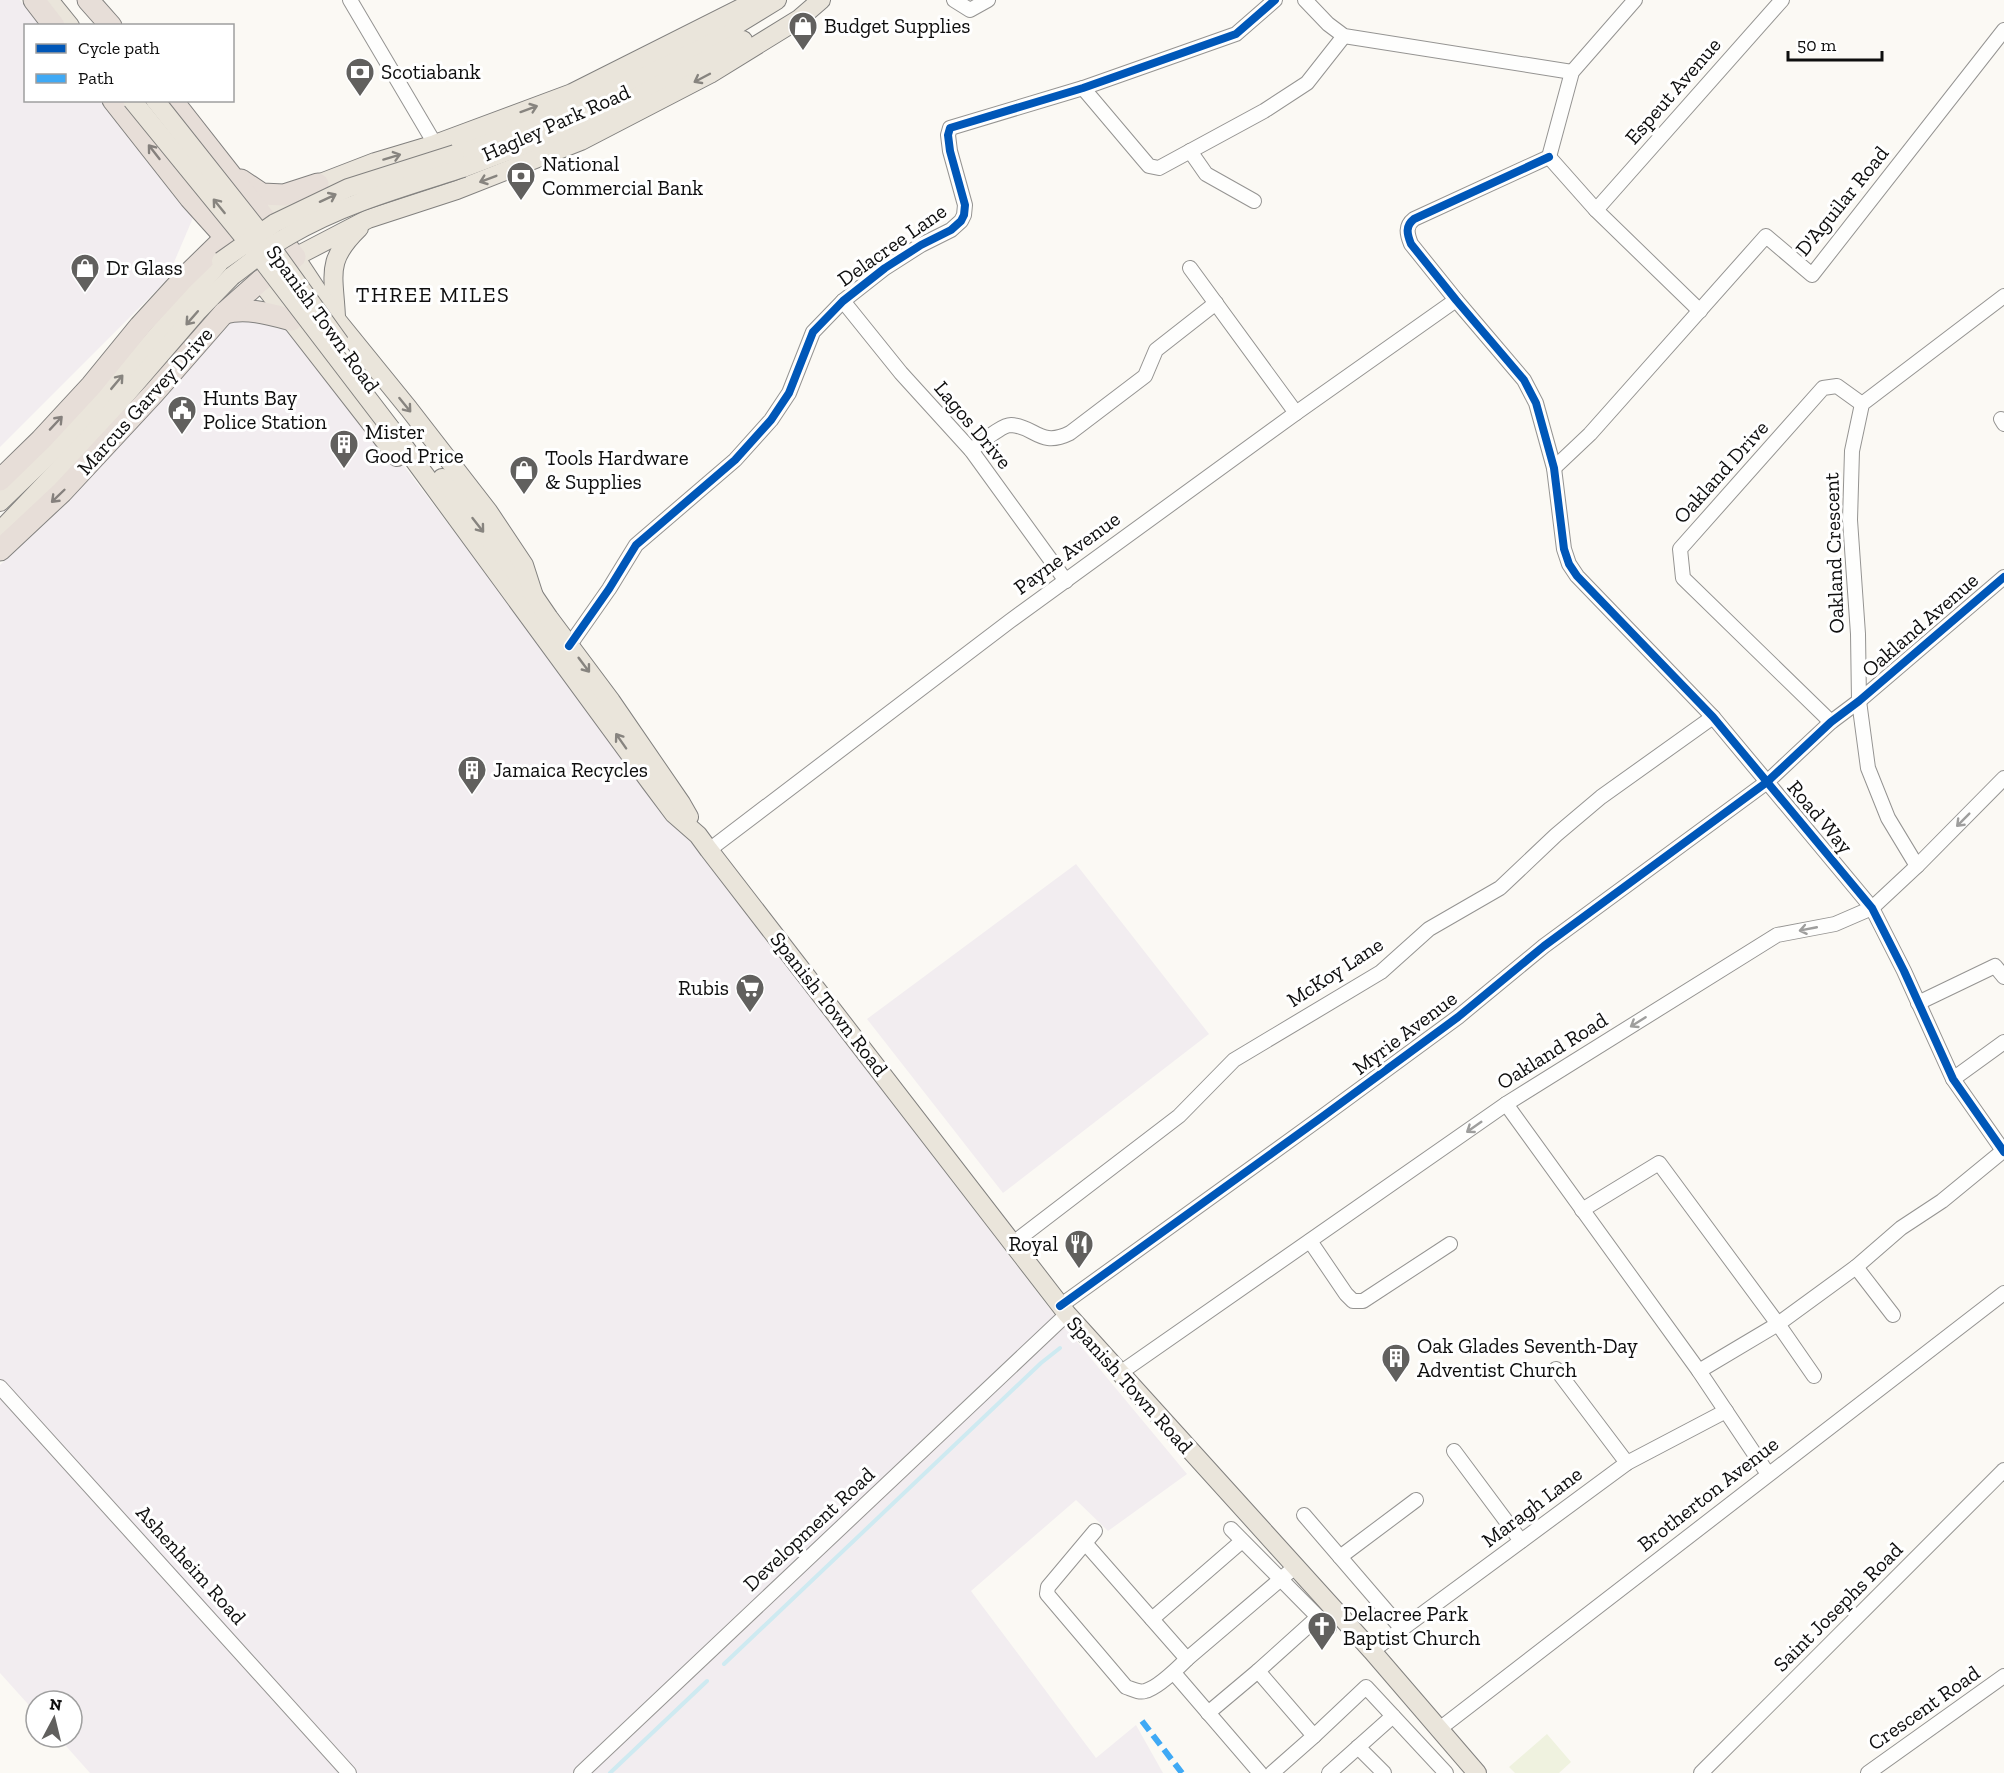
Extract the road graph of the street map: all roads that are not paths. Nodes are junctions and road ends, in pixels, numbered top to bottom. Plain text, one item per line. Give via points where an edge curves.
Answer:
1 (34, 0) edge
2 (49, 0) edge
3 (77, 0) edge
4 (88, 0) edge
5 (350, 0) edge
6 (757, 0) edge
7 (777, 0) edge
8 (808, 0) edge
9 (821, 0) edge
10 (954, 0) edge
11 (988, 0) edge
12 (1275, 0) edge
13 (1305, 0) edge
14 (1635, 0) edge
15 (1782, 0) edge
16 (52, 24) edge
17 (68, 24) edge
18 (95, 24) edge
19 (109, 24) edge
20 (2004, 30) edge
21 (1344, 36) junction
22 (1572, 72) junction
23 (1083, 88) junction
24 (115, 102) edge
25 (134, 102) edge
26 (157, 102) edge
27 (174, 102) edge
28 (435, 144) junction
29 (1190, 151) junction
30 (215, 154) junction
31 (1549, 157) junction
32 (459, 161) junction
33 (318, 184) junction
34 (190, 198) junction
35 (1254, 201) dead end
36 (1596, 210) junction
37 (368, 219) junction
38 (274, 224) junction
39 (226, 237) junction
40 (295, 257) junction
41 (1190, 268) dead end
42 (183, 279) junction
43 (260, 281) junction
44 (2004, 296) edge
45 (1456, 300) junction
46 (843, 301) junction
47 (1216, 303) junction
48 (1700, 311) junction
49 (224, 313) junction
50 (336, 319) junction
51 (292, 320) junction
52 (1862, 404) junction
53 (1296, 413) junction
54 (399, 432) junction
55 (83, 434) junction
56 (971, 450) junction
57 (1554, 468) junction
58 (0, 480) edge
59 (0, 502) edge
60 (0, 531) edge
61 (0, 550) edge
62 (2004, 577) edge
63 (1066, 581) junction
64 (503, 582) junction
65 (534, 596) junction
66 (569, 646) junction
67 (1859, 701) junction
68 (1713, 717) junction
69 (1831, 722) junction
70 (2004, 778) edge
71 (1767, 782) junction
72 (698, 835) junction
73 (710, 850) junction
74 (1917, 866) junction
75 (1872, 908) junction
76 (2004, 977) edge
77 (1918, 1003) junction
78 (2004, 1042) edge
79 (1953, 1079) junction
80 (1506, 1104) junction
81 (2004, 1151) edge
82 (1582, 1210) junction
83 (1310, 1241) junction
84 (1012, 1244) junction
85 (1450, 1244) dead end
86 (1856, 1267) junction
87 (2004, 1293) edge
88 (1063, 1310) junction
89 (1893, 1315) dead end
90 (1778, 1324) junction
91 (1556, 1369) dead end
92 (1699, 1371) junction
93 (1120, 1373) junction
94 (1814, 1376) dead end
95 (0, 1387) edge
96 (1726, 1412) junction
97 (1454, 1451) dead end
98 (1627, 1463) junction
99 (2004, 1470) edge
100 (1768, 1474) junction
101 (1416, 1500) dead end
102 (1304, 1515) dead end
103 (1231, 1529) dead end
104 (1095, 1531) dead end
105 (1242, 1541) junction
106 (1521, 1541) junction
107 (1086, 1544) junction
108 (1340, 1557) junction
109 (1295, 1567) junction
110 (1281, 1581) junction
111 (1318, 1617) junction
112 (1152, 1619) junction
113 (1329, 1628) dead end
114 (1402, 1629) junction
115 (1372, 1652) junction
116 (1187, 1659) junction
117 (1257, 1671) junction
118 (1174, 1673) junction
119 (2004, 1676) edge
120 (1208, 1713) junction
121 (1393, 1716) junction
122 (1438, 1730) junction
123 (1314, 1736) junction
124 (1358, 1747) junction
125 (1439, 1770) edge
126 (1336, 1771) edge
127 (350, 1773) edge
128 (581, 1773) edge
129 (1260, 1773) edge
130 (1272, 1773) edge
131 (1384, 1773) edge
132 (1477, 1773) edge
133 (1701, 1773) edge
134 (1868, 1773) edge

1 - 16 highway
2 - 17 main road
3 - 18 main road
4 - 19 highway
5 - 28 street
28 -> 6 main road, Hagley Park Road via 573,93
7 - 32 main road, Hagley Park Road via 715,38 586,104
8 - 32 main road, Hagley Park Road via 730,48 601,116
9 -> 37 main road, Hagley Park Road via 799,19 710,74 581,141 493,177
10 - 11 street via 970,10
12 - 23 street, Delacree Lane via 1236,34
13 - 21 street
14 - 22 street
15 - 36 street, Espeut Avenue
20 - 48 street, D'Aguilar Road via 1812,275 1766,236
21 - 22 street
21 - 29 street via 1307,83
22 - 31 street
23 - 29 street via 1149,166 1165,166
23 - 46 street, Delacree Lane via 950,128 950,151 965,205 961,221 885,268
34 -> 24 highway, Spanish Town Road
54 -> 25 main road, Spanish Town Road, bridge
26 - 54 main road, Spanish Town Road, bridge via 269,244
27 - 30 highway, Spanish Town Road
33 -> 28 main road, Hagley Park Road
28 - 37 main road via 430,175 417,191
29 - 35 street via 1206,174
30 - 33 highway via 239,179 262,194 284,195
30 - 38 highway, Spanish Town Road
31 - 36 street
31 - 45 street, Road Way via 1409,223 1407,234 1411,243
32 - 38 main road, Hagley Park Road, bridge via 336,211
33 - 38 main road, Hagley Park Road
34 - 39 highway, Spanish Town Road
34 - 42 highway via 200,218 202,246
36 - 48 street
37 - 40 main road, Hagley Park Road
37 - 50 main road via 335,259
38 - 39 highway
38 - 40 highway, Spanish Town Road
38 - 55 main road, Marcus Garvey Drive, bridge via 232,276
39 - 42 highway
39 - 43 highway, Spanish Town Road
40 - 43 highway, Marcus Garvey Drive
40 - 50 main road, Spanish Town Road
41 - 47 street
58 -> 42 highway via 84,394
43 - 49 highway, Marcus Garvey Drive
43 - 51 main road, Spanish Town Road
44 - 52 street
45 - 53 street, Payne Avenue
45 - 57 street, Road Way via 1524,380 1536,403
46 - 56 street, Lagos Drive
46 - 66 street, Delacree Lane via 813,332 789,393 771,420 735,460 636,545
47 - 53 street
47 - 56 street via 1156,350 1145,376 1070,433 1047,439 1011,425
48 - 57 street via 1590,434
49 - 51 highway via 250,311
49 -> 61 highway, Marcus Garvey Drive via 62,492
50 -> 65 main road, Spanish Town Road via 488,511 524,565
51 - 64 main road, Spanish Town Road via 426,495
52 - 67 street, Oakland Crescent via 1852,451 1850,520
52 - 69 street, Oakland Drive via 1838,386 1823,388 1680,549 1683,578
53 - 63 street, Payne Avenue
54 - 64 main road, Spanish Town Road
54 -> 65 main road, Spanish Town Road
55 - 59 main road, Marcus Garvey Drive
55 - 60 main road, Marcus Garvey Drive
56 - 63 street, Lagos Drive
57 - 68 street, Road Way via 1569,564
62 - 67 street, Oakland Avenue
63 - 73 street, Payne Avenue
72 -> 64 main road, Spanish Town Road via 668,806
65 - 66 main road, Spanish Town Road
66 -> 72 main road, Spanish Town Road via 675,793
67 - 69 street, Oakland Avenue
67 - 74 street, Oakland Crescent via 1868,768 1888,818
68 - 71 street, Road Way
68 - 84 street, McKoy Lane via 1601,797 1500,888 1429,929 1381,972 1234,1060 1179,1116
69 - 71 street, Myrie Avenue
70 -> 74 street, Oakland Road
71 - 75 street, Road Way
71 - 88 street, Myrie Avenue
72 - 73 main road, Spanish Town Road
73 - 84 main road, Spanish Town Road
74 - 75 street, Oakland Road
75 - 77 street, Road Way
75 -> 80 street, Oakland Road via 1835,924 1776,935
76 - 77 street via 1995,966
77 - 79 street, Road Way
78 - 79 street
79 - 81 street, Road Way
80 - 82 street
80 -> 83 street, Oakland Road
81 - 86 street
82 - 90 street via 1659,1163
82 - 92 street
83 - 85 street via 1353,1301 1364,1301
83 - 93 street, Oakland Road
84 - 88 main road, Spanish Town Road
86 - 89 street
86 - 90 street
87 - 100 street, Brotherton Avenue
88 - 93 main road, Spanish Town Road
88 - 128 street, Development Road
90 - 92 street
90 - 94 street
91 - 98 street
92 - 96 street
93 - 109 main road, Spanish Town Road
95 - 127 street, Ashenheim Road
96 - 98 street, Maragh Lane
96 - 100 street
97 - 106 street
98 - 106 street, Maragh Lane
99 - 133 street, Saint Josephs Road
100 - 122 street, Brotherton Avenue
101 - 108 street
102 - 108 street
103 - 105 street
104 - 107 street
105 - 110 street
105 - 112 street
106 - 114 street, Maragh Lane
107 - 112 street
107 - 118 street via 1048,1587 1050,1599 1126,1686 1145,1691
108 - 114 street
109 - 110 street
109 - 115 main road, Spanish Town Road
110 - 111 street
110 - 116 street
111 - 113 street
111 - 117 street
112 - 116 street
114 - 115 street, Maragh Lane
115 - 122 main road, Spanish Town Road
116 - 118 street
117 - 120 street
117 - 123 street
118 - 120 street
119 - 134 street, Crescent Road
120 - 129 street
121 - 123 street via 1366,1687
121 - 124 street
121 - 125 street
122 - 132 main road, Spanish Town Road
123 - 130 street
124 - 126 street
124 - 131 street

